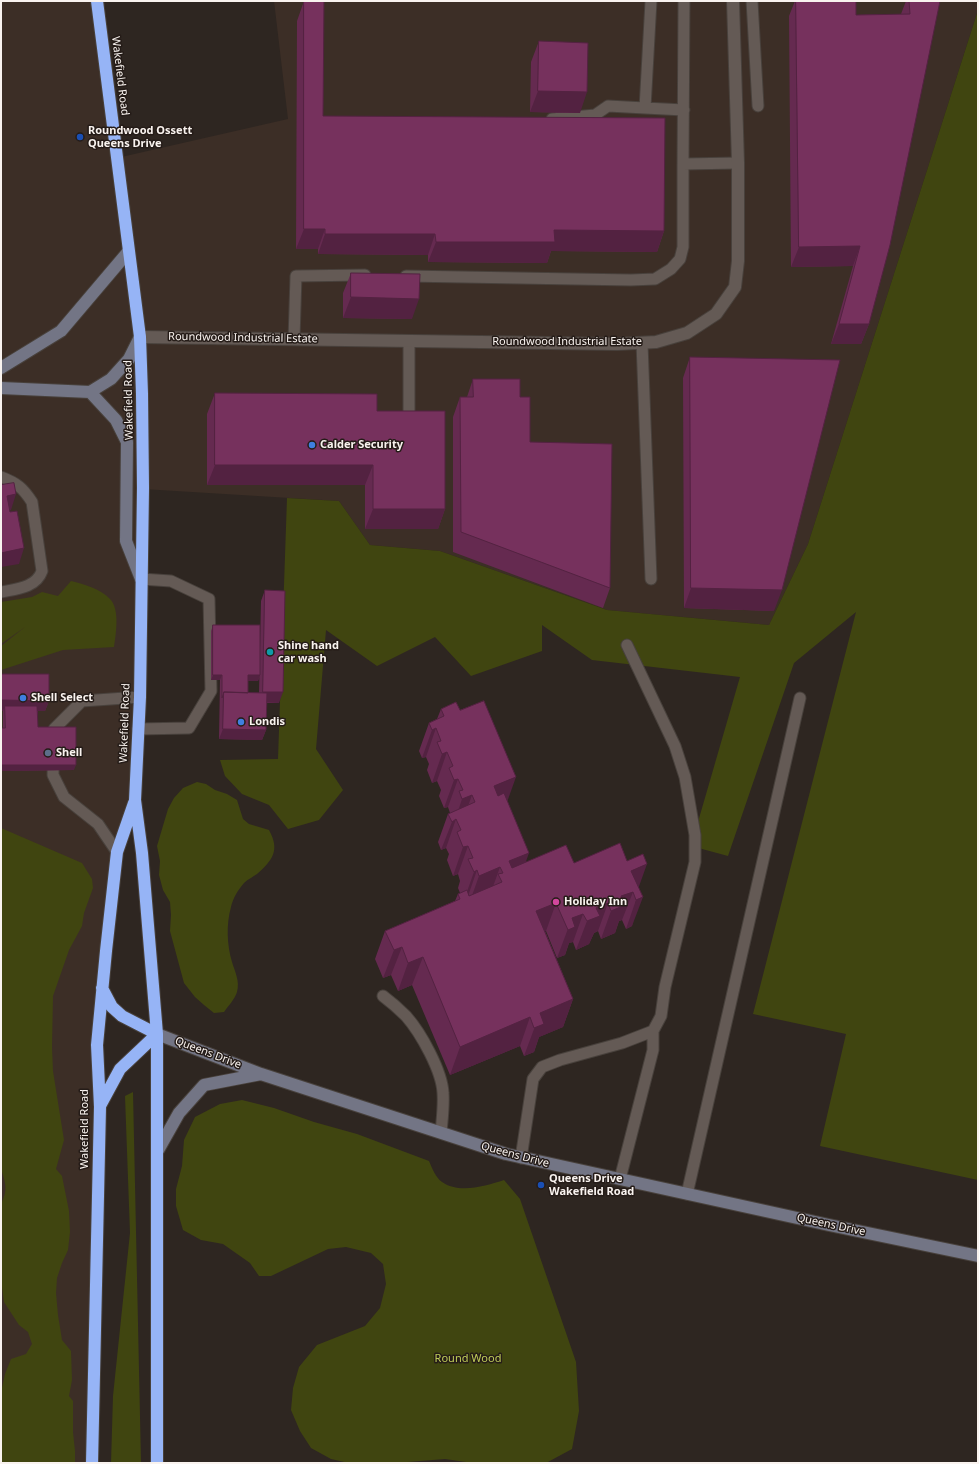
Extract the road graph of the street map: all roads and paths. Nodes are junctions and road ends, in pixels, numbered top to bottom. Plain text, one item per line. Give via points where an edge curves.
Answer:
1 (97, 1) edge
2 (650, 1) edge
3 (684, 1) edge
4 (733, 1) edge
5 (752, 1) edge
6 (758, 106) dead end
7 (646, 108) junction
8 (684, 110) junction
9 (543, 120) edge
10 (738, 163) junction
11 (683, 164) junction
12 (128, 252) junction
13 (378, 276) edge
14 (394, 276) edge
15 (140, 337) junction
16 (294, 339) junction
17 (409, 341) junction
18 (642, 343) junction
19 (1, 368) edge
20 (1, 388) edge
21 (90, 392) junction
22 (409, 413) edge
23 (1, 477) edge
24 (141, 579) junction
25 (651, 579) dead end
26 (1, 592) edge
27 (627, 645) dead end
28 (140, 697) junction
29 (800, 698) dead end
30 (138, 729) junction
31 (135, 800) junction
32 (117, 852) junction
33 (102, 987) junction
34 (383, 996) dead end
35 (653, 1031) junction
36 (158, 1034) junction
37 (261, 1074) junction
38 (100, 1107) junction
39 (441, 1133) junction
40 (157, 1152) junction
41 (521, 1158) junction
42 (620, 1179) junction
43 (687, 1194) junction
44 (978, 1256) edge
45 (92, 1463) edge
46 (157, 1463) edge

1 - 12 highway, Wakefield Road
2 - 7 lane
3 - 8 lane
4 - 10 street, Roundwood Industrial Estate
5 - 6 lane
7 - 8 lane
7 - 9 lane via 608,106 595,115
8 - 11 lane
10 - 11 lane
10 - 18 street, Roundwood Industrial Estate via 738,261 735,287 716,314 687,333 656,342
11 - 14 lane via 683,247 680,259 671,269 655,279
12 - 15 highway, Wakefield Road
12 - 19 street via 61,331
13 - 16 lane via 296,276
15 - 16 street, Roundwood Industrial Estate
15 - 21 street via 128,359 111,379
15 - 24 highway, Wakefield Road via 143,481
16 - 17 street, Roundwood Industrial Estate
17 - 18 street, Roundwood Industrial Estate
17 - 22 lane
18 - 25 lane
20 - 21 street
21 - 24 street via 116,420 127,442 126,541
23 - 26 lane via 16,483 32,502 42,571 40,576 26,587
24 - 28 highway, Wakefield Road
24 - 30 lane via 170,580 209,599 210,691 189,728
27 - 35 lane via 674,746 685,777 695,836 695,862 665,987 661,1016
28 - 30 highway, Wakefield Road
28 - 32 lane via 82,701 54,729 53,775 64,798 98,824
29 - 43 lane
30 - 31 highway, Wakefield Road
31 - 32 highway, Wakefield Road
31 - 36 highway, Wakefield Road
32 - 33 highway, Wakefield Road
33 - 36 highway via 112,1007 122,1016
33 - 38 highway, Wakefield Road via 97,1045
34 - 39 lane via 405,1015 434,1064 444,1094
35 - 41 lane via 542,1067 533,1079
35 - 42 lane via 653,1050
36 - 37 street, Queens Drive
36 - 38 highway via 120,1069
36 - 40 highway, Wakefield Road
37 - 39 street, Queens Drive
37 - 40 street via 204,1085 179,1113
38 - 45 highway, Wakefield Road
39 - 41 street, Queens Drive
40 - 46 highway, Wakefield Road
41 - 42 street, Queens Drive
42 - 43 street, Queens Drive
43 - 44 street, Queens Drive

